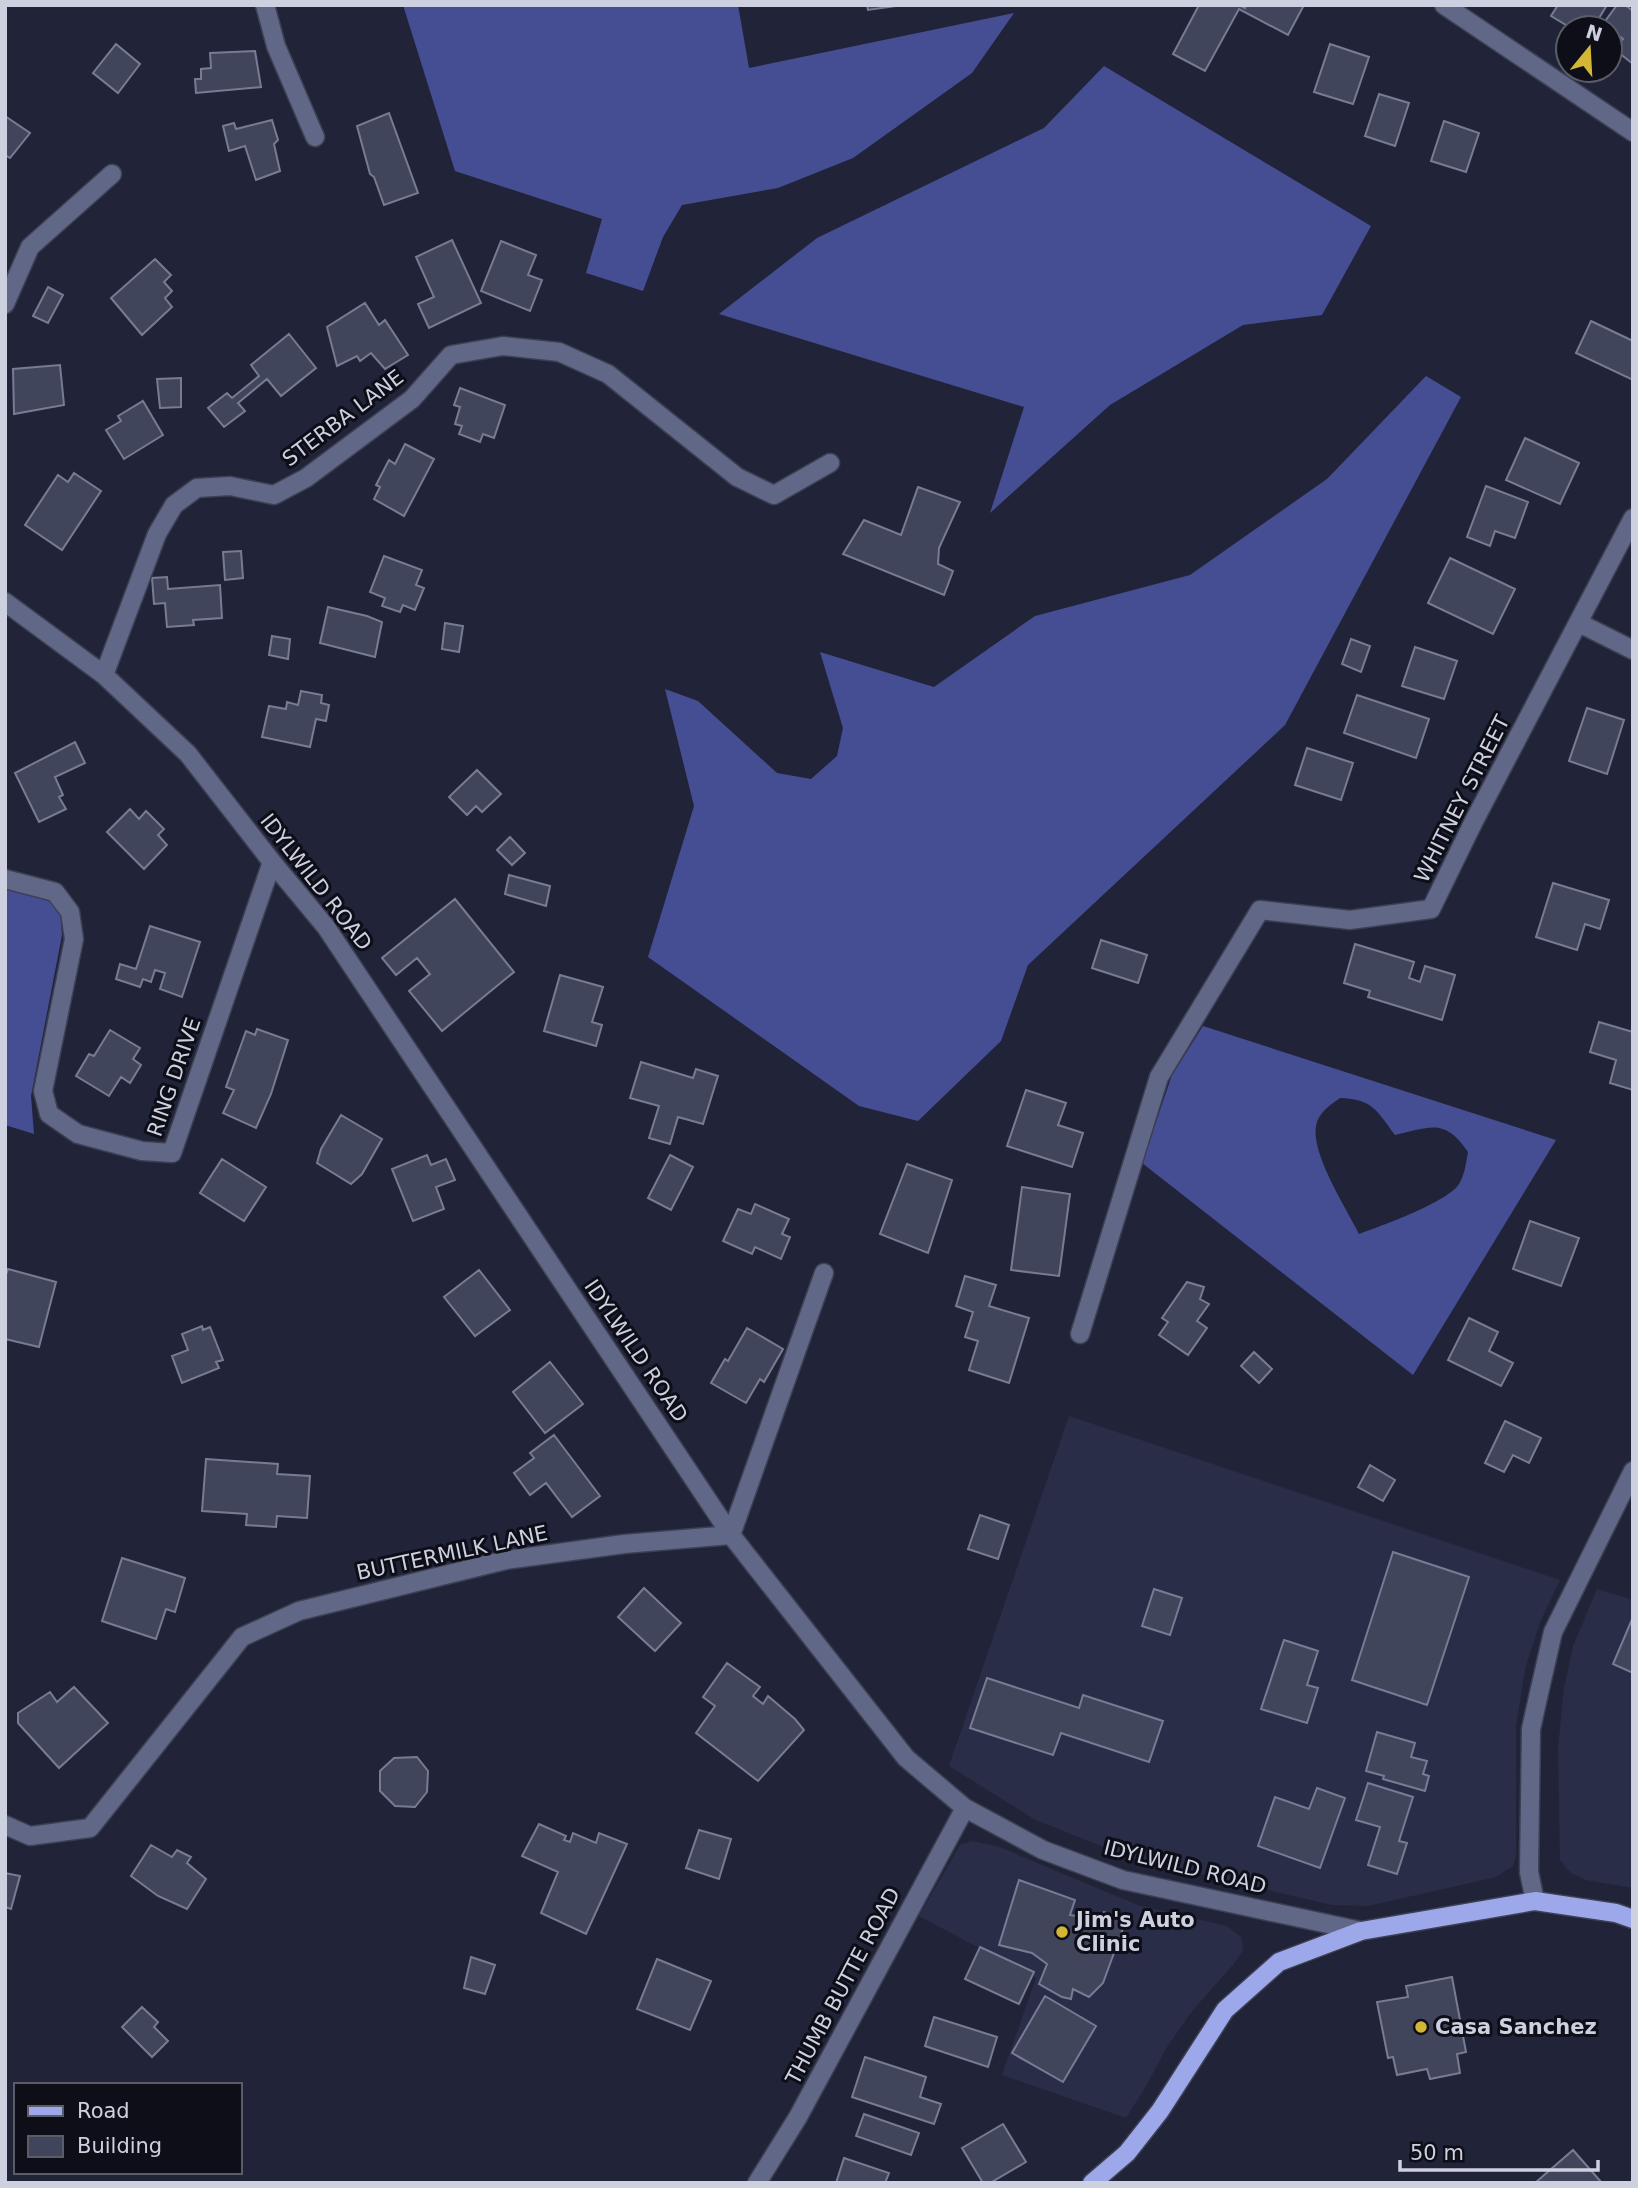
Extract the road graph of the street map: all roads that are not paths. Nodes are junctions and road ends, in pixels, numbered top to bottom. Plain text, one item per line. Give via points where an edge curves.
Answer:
1 (265, 5) edge
2 (1444, 5) edge
3 (1633, 132) edge
4 (315, 137) dead end
5 (112, 174) dead end
6 (5, 304) edge
7 (830, 463) dead end
8 (1633, 518) edge
9 (5, 602) edge
10 (1579, 623) junction
11 (1633, 650) edge
12 (104, 675) junction
13 (272, 862) junction
14 (5, 879) edge
15 (824, 1273) dead end
16 (1080, 1334) dead end
17 (1633, 1471) edge
18 (732, 1535) junction
19 (965, 1808) junction
20 (5, 1825) edge
21 (1535, 1901) junction
22 (1633, 1919) edge
23 (1362, 1931) junction
24 (757, 2183) edge
25 (1093, 2183) edge

1 - 4 street via 276,46
2 - 3 street
5 - 6 street via 30,247
7 - 12 street, STERBA LANE via 774,495 737,477 608,374 559,352 503,346 451,355 412,399 306,478 274,495 230,486 197,488 174,505 156,534
8 - 10 street, WHITNEY STREET
9 - 12 street, IDYLWILD ROAD
10 - 11 street
10 - 16 street, WHITNEY STREET via 1431,909 1350,920 1260,910 1159,1077
12 - 13 street, IDYLWILD ROAD via 188,754
13 - 14 street, RING DRIVE via 172,1153 142,1151 78,1133 49,1114 43,1091 75,939 71,912 55,892
13 - 18 street, IDYLWILD ROAD via 326,927
15 - 18 street
17 - 21 street via 1553,1632 1531,1728 1529,1872
18 - 19 street, IDYLWILD ROAD via 906,1758
18 - 20 street, BUTTERMILK LANE via 506,1560 299,1611 242,1637 90,1828 30,1836
19 - 23 street, IDYLWILD ROAD via 1042,1850 1123,1880
19 - 24 street, THUMB BUTTE ROAD via 798,2117
21 - 22 main road
21 - 23 main road
23 - 25 main road via 1279,1962 1225,2010 1160,2111 1127,2153

